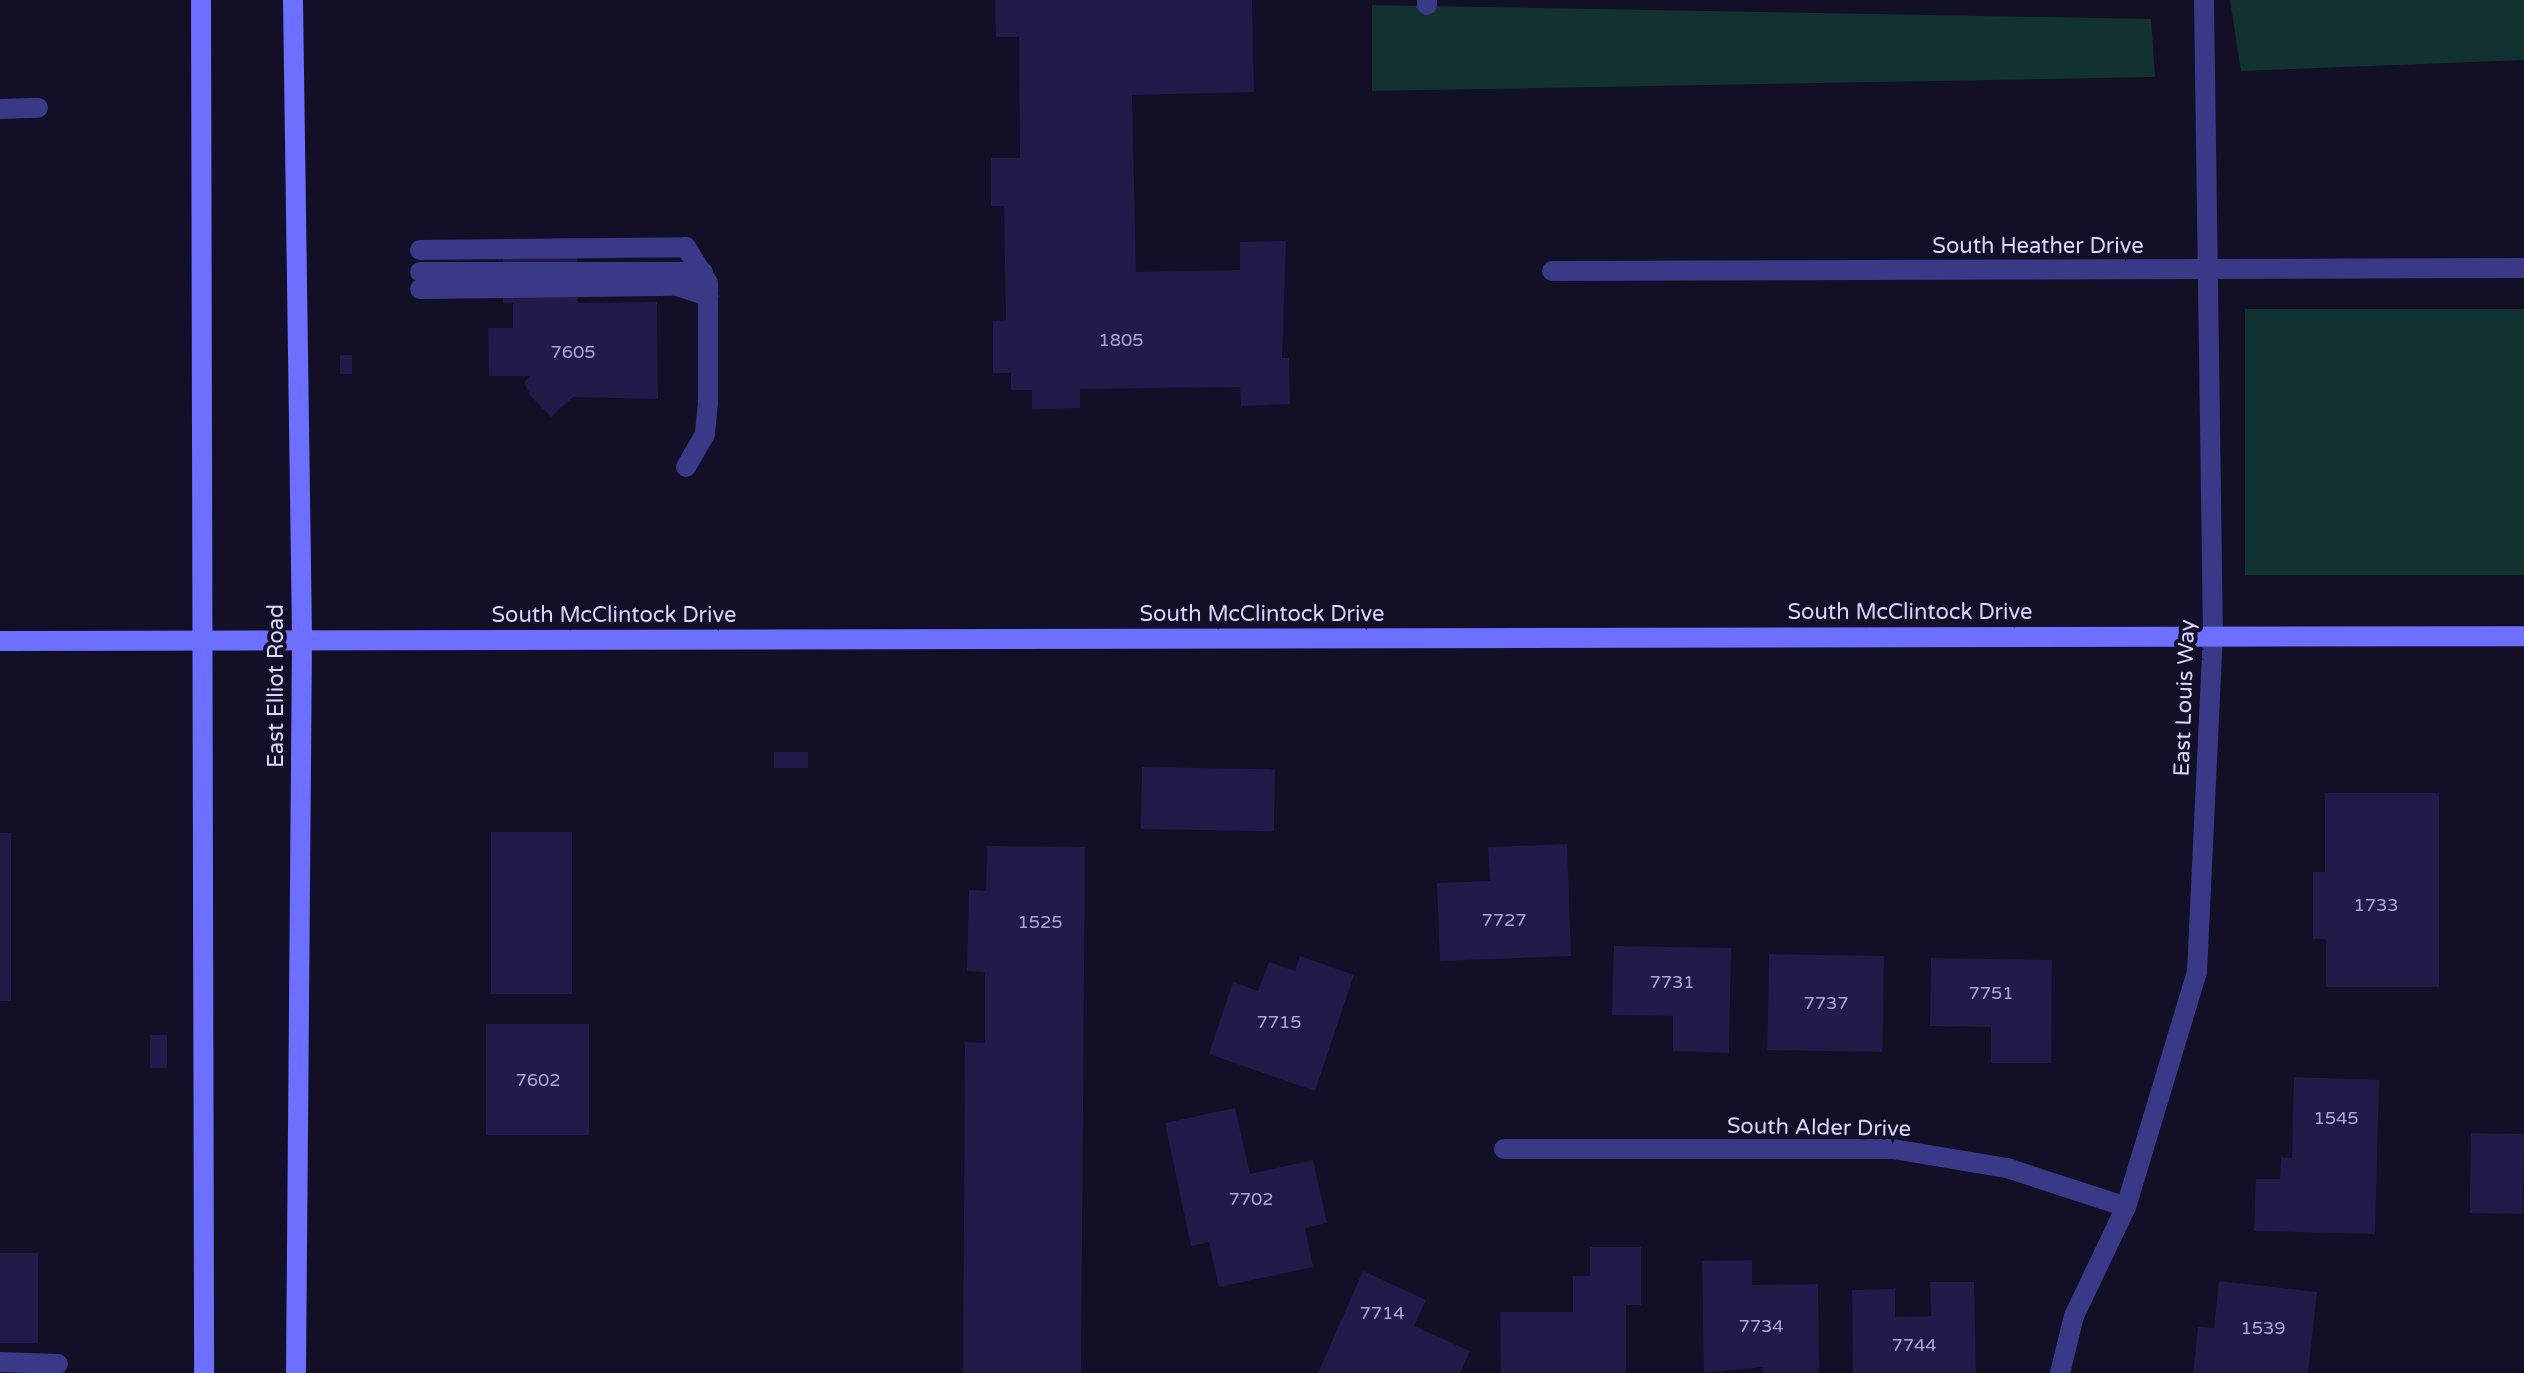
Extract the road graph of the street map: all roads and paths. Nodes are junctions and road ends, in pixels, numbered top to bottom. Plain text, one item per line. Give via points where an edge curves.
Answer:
1 (201, 0) edge
2 (293, 0) edge
3 (2204, 0) edge
4 (38, 108) dead end
5 (0, 109) edge
6 (420, 250) dead end
7 (2524, 268) edge
8 (1552, 271) dead end
9 (2213, 271) junction
10 (703, 272) junction
11 (708, 296) junction
12 (686, 467) dead end
13 (2524, 636) edge
14 (2213, 637) junction
15 (206, 640) junction
16 (302, 640) junction
17 (0, 641) edge
18 (1504, 1149) dead end
19 (2126, 1207) junction
20 (0, 1362) edge
21 (58, 1364) dead end
22 (204, 1373) edge
23 (296, 1373) edge
24 (2060, 1373) edge

1 - 15 main road
2 - 16 main road, East Elliot Road
3 - 9 street, East Louis Way
4 - 5 street
6 - 10 street via 686,247
7 - 9 street, South Heather Drive
8 - 9 street, South Heather Drive
9 - 14 street, East Louis Way
10 - 11 street
10 - 11 street via 420,280 677,286
11 - 12 street via 705,434
13 - 14 main road, South McClintock Drive
14 - 16 main road, South McClintock Drive
14 - 19 street, East Louis Way via 2197,972
15 - 16 main road, South McClintock Drive
15 - 17 main road, South McClintock Drive
15 - 22 main road
16 - 23 main road, East Elliot Road
18 - 19 street, South Alder Drive via 1893,1149 2007,1168
19 - 24 street, East Louis Way via 2074,1316
20 - 21 street

